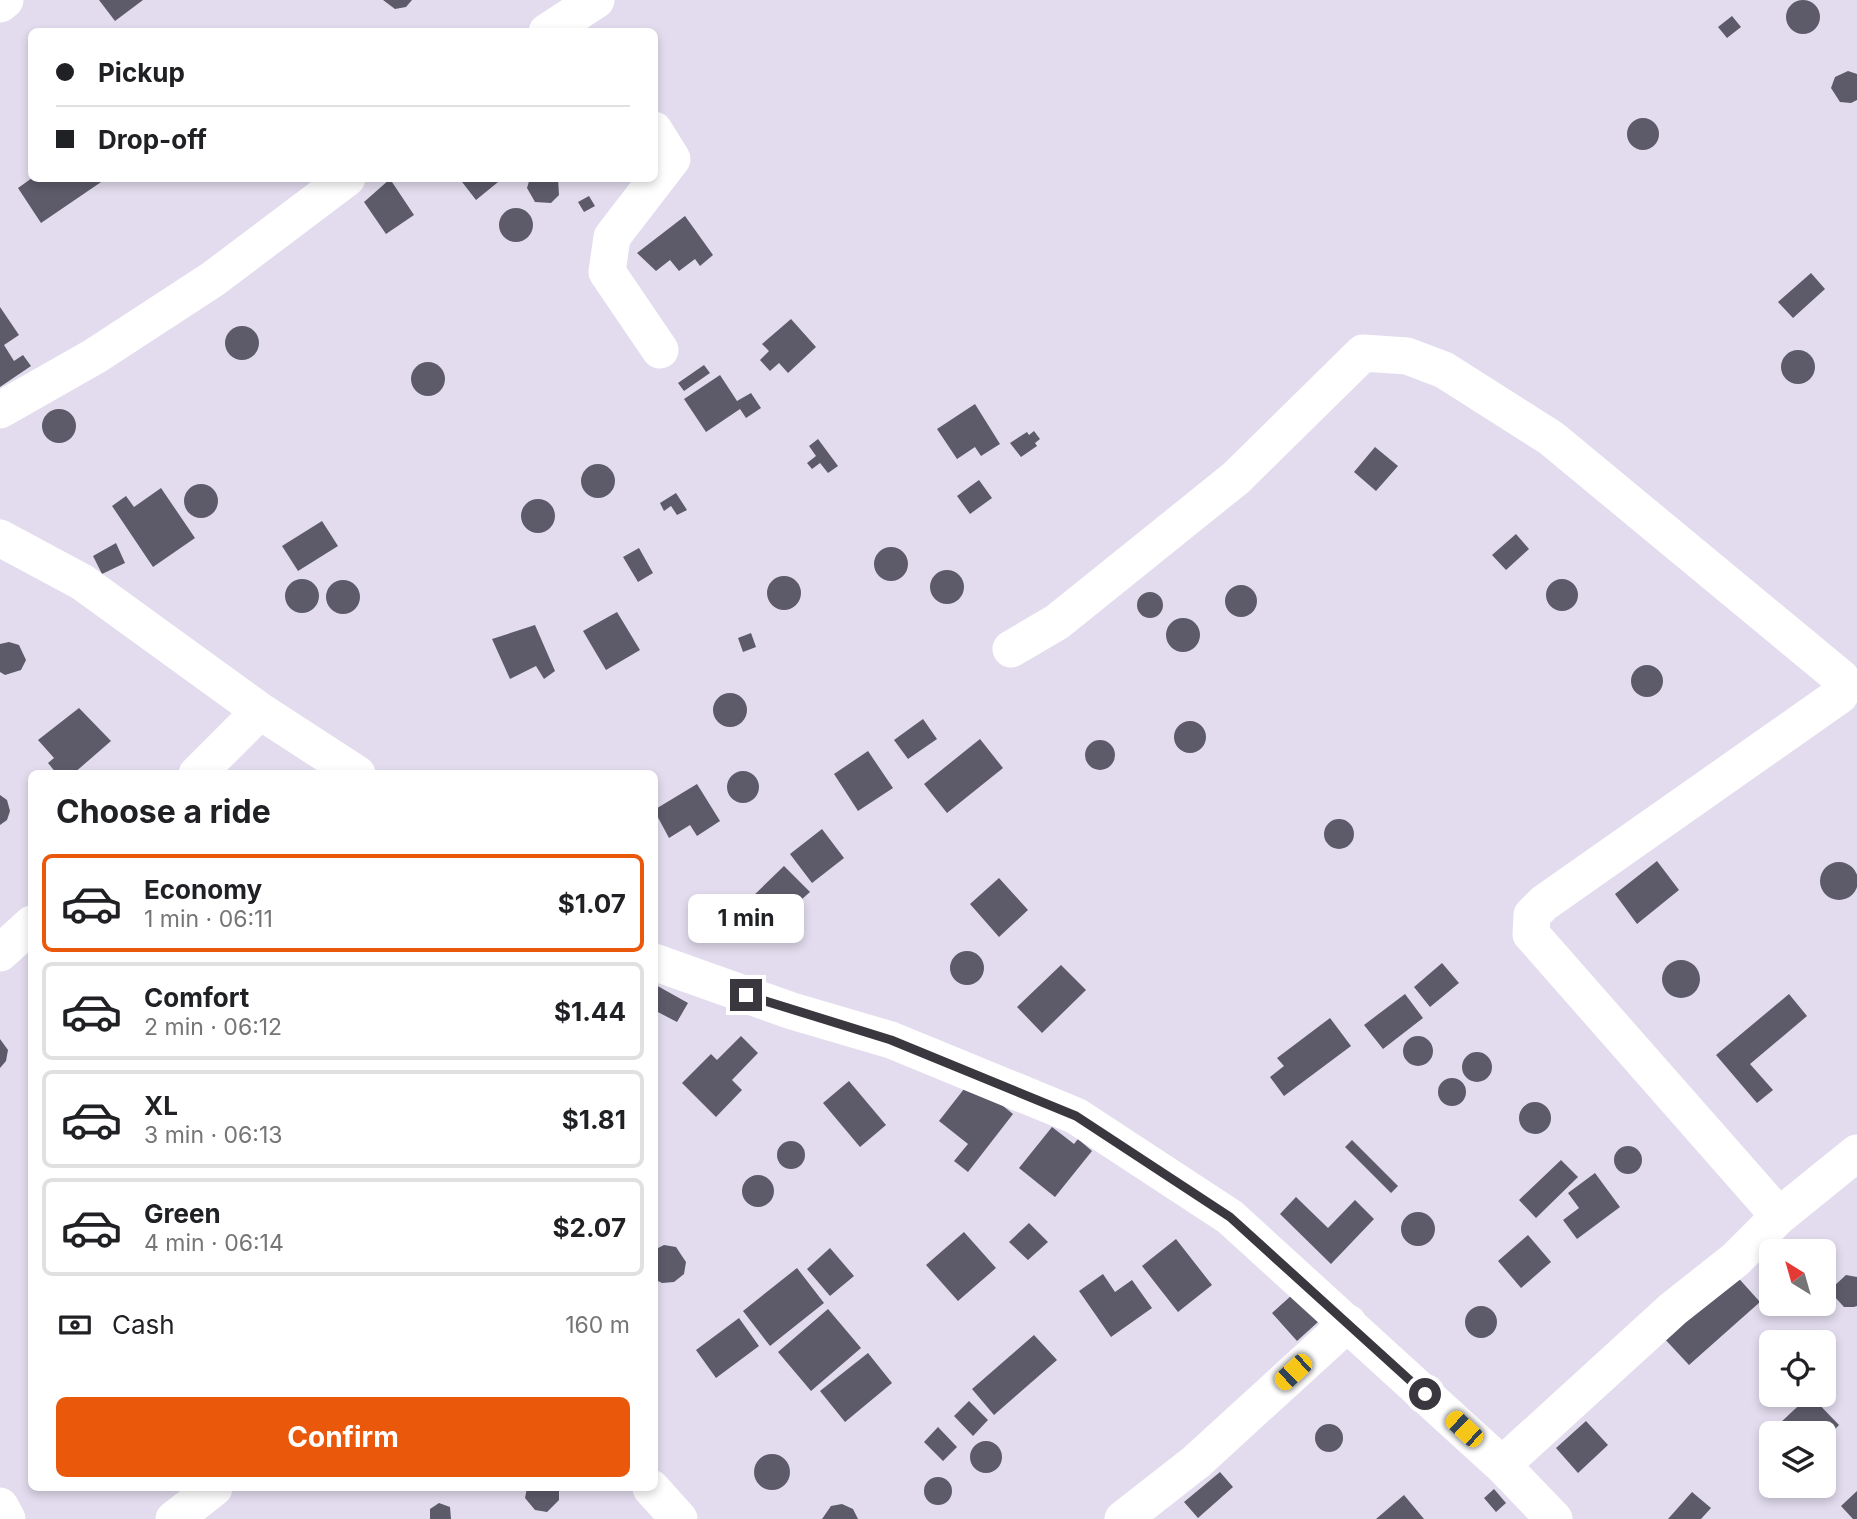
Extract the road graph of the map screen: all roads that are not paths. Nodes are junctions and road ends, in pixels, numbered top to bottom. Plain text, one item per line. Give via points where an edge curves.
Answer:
1 (5, 0) edge
2 (0, 4) edge
3 (658, 136) edge
4 (658, 177) edge
5 (342, 182) edge
6 (654, 182) edge
7 (660, 350) dead end
8 (0, 410) edge
9 (0, 538) edge
10 (1011, 649) dead end
11 (260, 711) junction
12 (201, 770) edge
13 (351, 770) edge
14 (28, 928) edge
15 (0, 953) edge
16 (658, 963) edge
17 (1857, 1153) edge
18 (1779, 1216) junction
19 (1348, 1323) junction
20 (1502, 1465) junction
21 (210, 1491) edge
22 (655, 1491) edge
23 (0, 1506) edge
24 (7, 1519) edge
25 (174, 1519) edge
26 (679, 1519) edge
27 (1123, 1519) edge
28 (1554, 1519) edge

1 - 2 street
3 - 4 street via 672,159
5 - 8 street via 213,279 95,356
6 - 7 street via 612,237 607,272
9 - 11 street via 82,582
10 - 18 street via 1057,622 1236,478 1363,353 1407,355 1444,370 1550,438 1844,684 1840,695 1532,915 1531,933
11 - 12 street
11 - 13 street
14 - 15 street
16 - 19 street via 891,1040 1076,1116 1230,1217
17 - 18 street
18 - 20 street
19 - 20 street
19 - 27 street via 1196,1462
20 - 28 street
21 - 25 street
22 - 26 street
23 - 24 street

